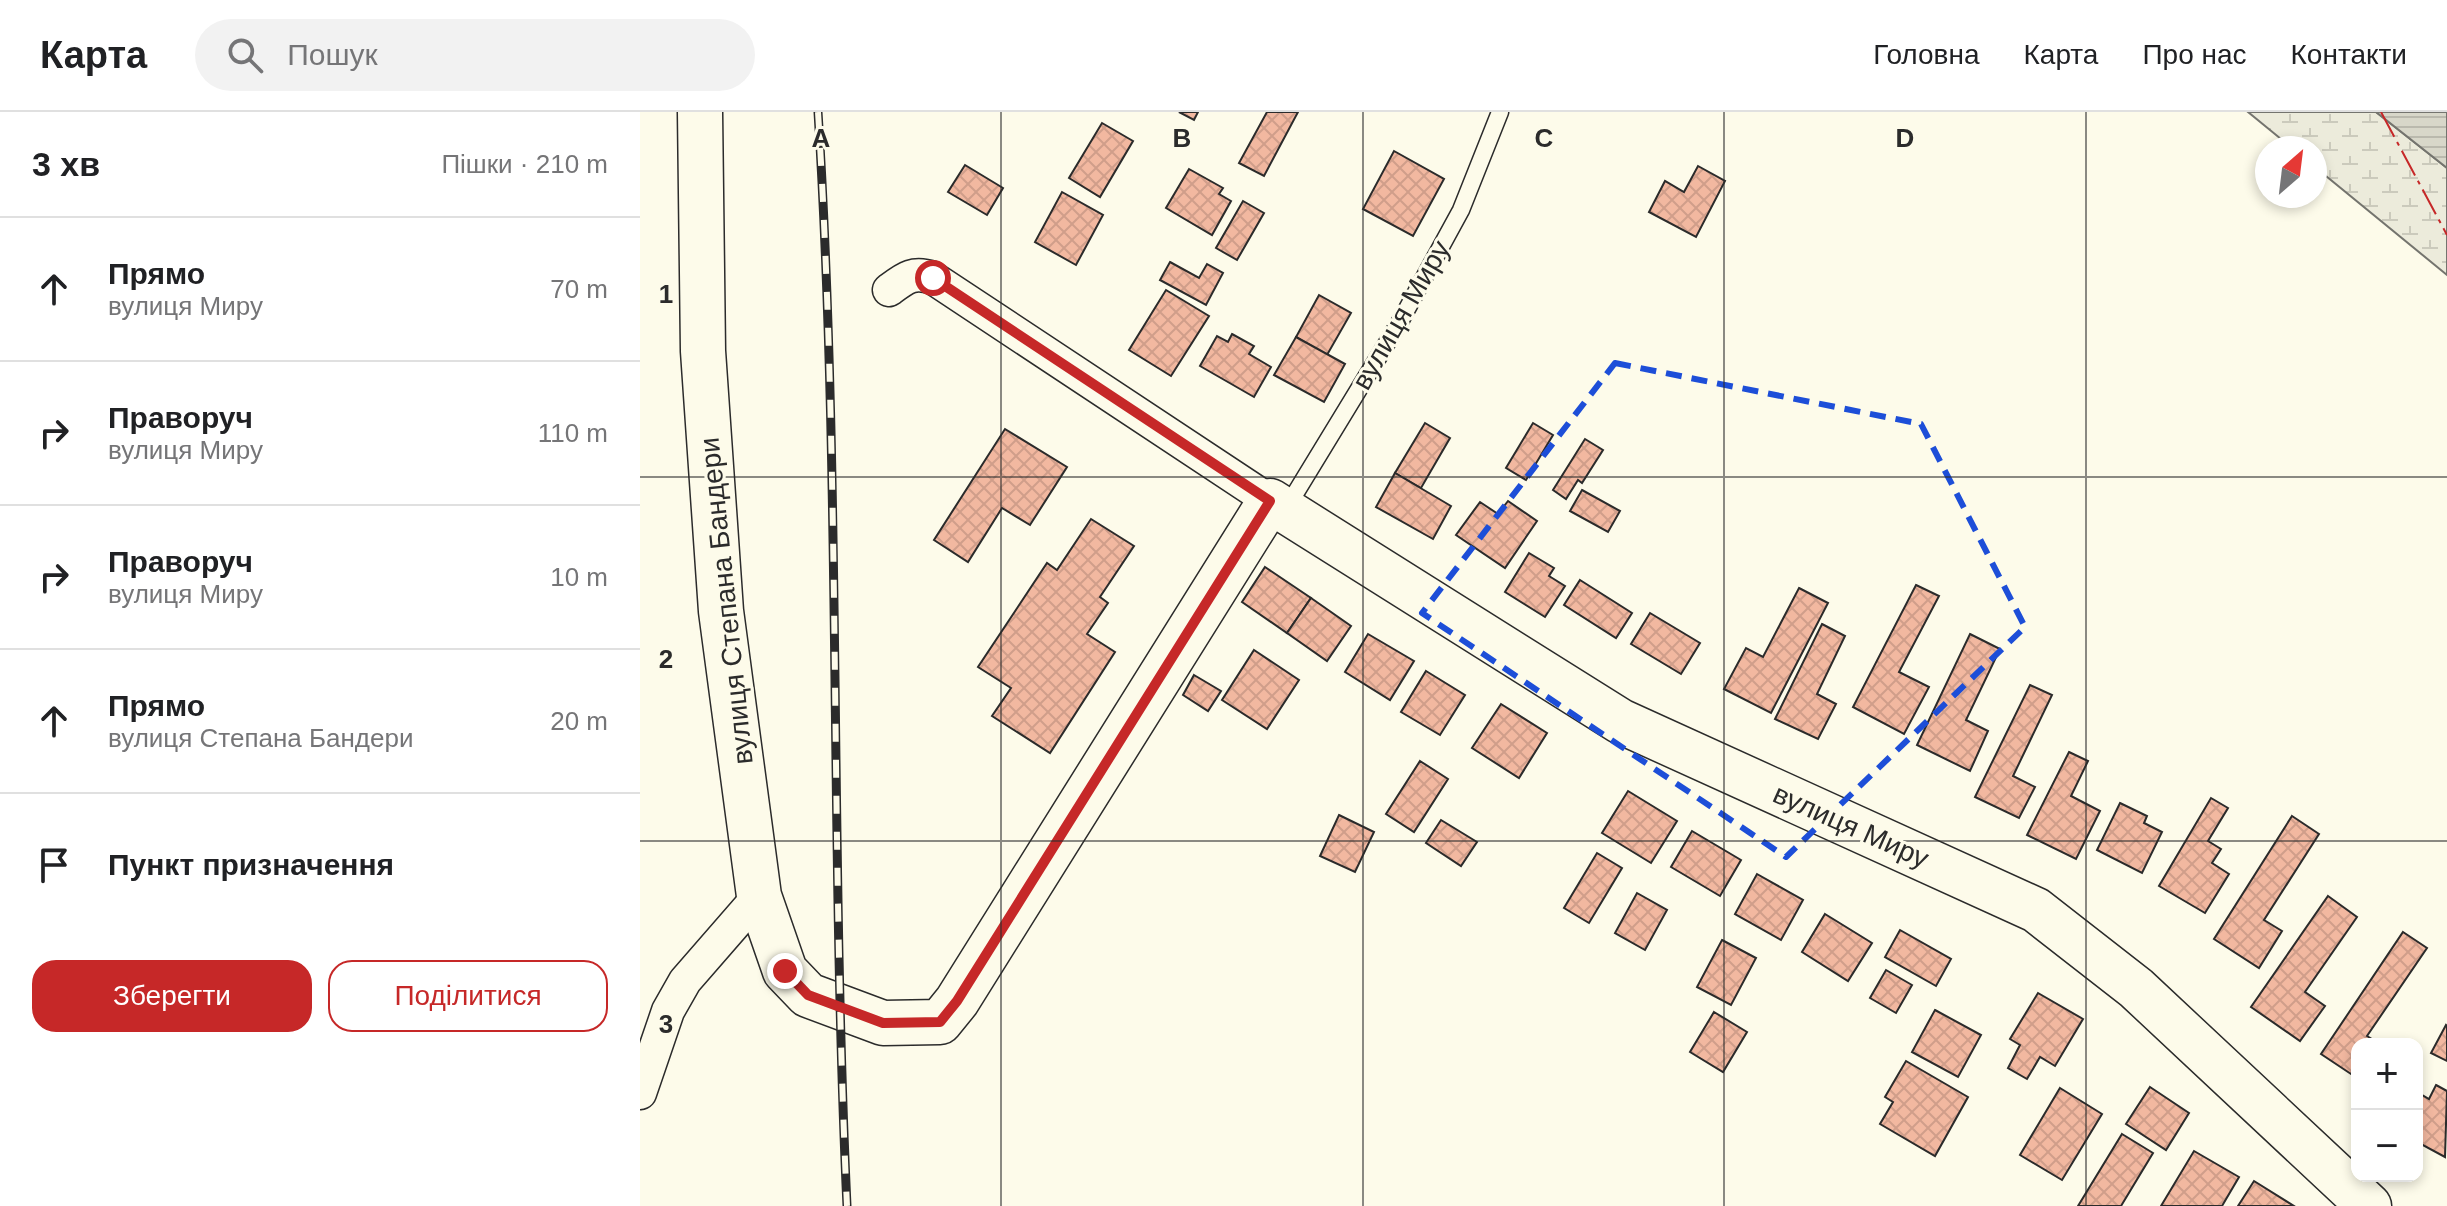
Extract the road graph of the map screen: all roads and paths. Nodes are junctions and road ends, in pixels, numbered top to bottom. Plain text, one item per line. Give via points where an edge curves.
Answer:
1 (700, 112) edge
2 (1500, 112) edge
3 (889, 290) dead end
4 (1278, 505) junction
5 (759, 896) junction
6 (883, 1023) joint
7 (640, 1093) edge
8 (2369, 1206) edge

1 - 5 street, вулиця Степана Бандери via 703,351 721,611
2 - 4 lane, вулиця Миру via 1461,210 1401,320
3 - 4 street, вулиця Миру via 907,276 933,278
4 - 6 street, вулиця Миру via 957,1001 940,1022
4 - 8 street, вулиця Миру via 1620,721 2036,910 2136,988
5 - 6 street, вулиця Степана Бандери via 785,971 808,995
5 - 7 street via 685,981 668,1011

